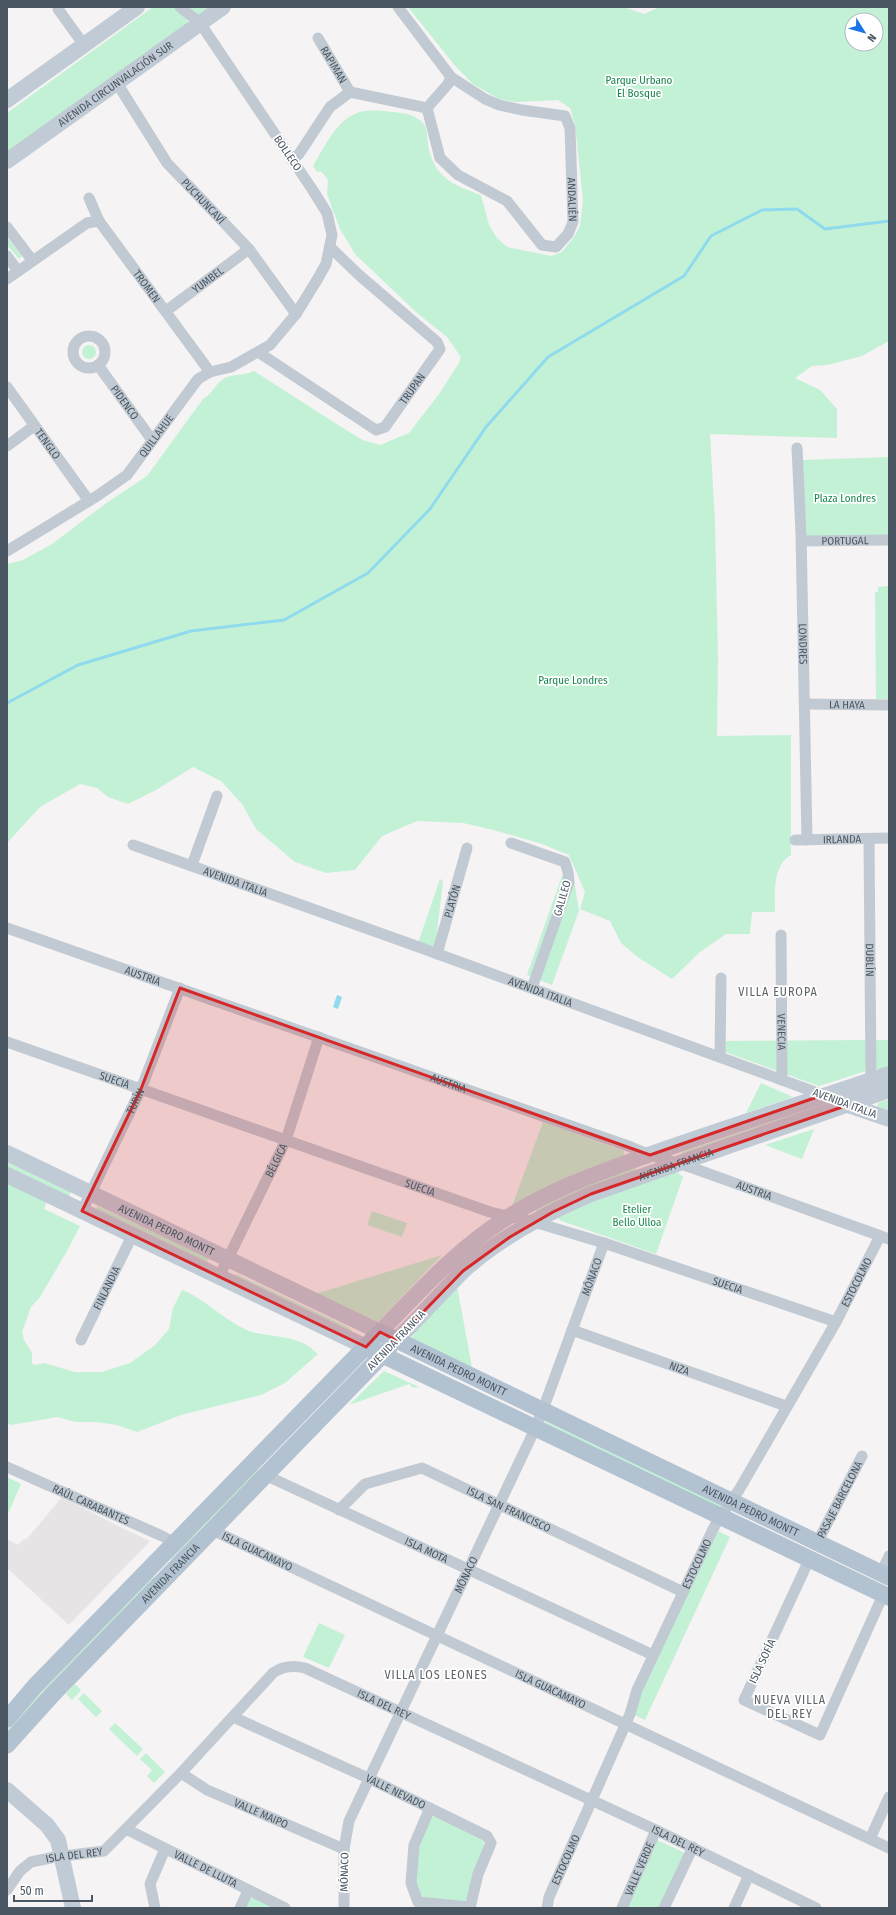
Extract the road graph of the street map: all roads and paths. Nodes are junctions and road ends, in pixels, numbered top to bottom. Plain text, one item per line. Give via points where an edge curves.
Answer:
1 (137, 7) edge
2 (180, 7) edge
3 (223, 7) edge
4 (398, 7) edge
5 (58, 9) dead end
6 (200, 23) junction
7 (318, 38) dead end
8 (84, 44) junction
9 (451, 77) junction
10 (117, 83) junction
11 (350, 92) junction
12 (7, 100) edge
13 (427, 108) junction
14 (292, 160) junction
15 (7, 161) edge
16 (89, 198) dead end
17 (99, 221) junction
18 (7, 228) edge
19 (331, 248) junction
20 (249, 249) junction
21 (7, 256) edge
22 (32, 260) junction
23 (18, 270) junction
24 (7, 279) edge
25 (166, 311) junction
26 (296, 314) junction
27 (258, 352) junction
28 (98, 365) dead end
29 (210, 372) junction
30 (7, 387) edge
31 (34, 426) junction
32 (152, 440) junction
33 (7, 446) edge
34 (797, 448) dead end
35 (89, 500) junction
36 (889, 540) edge
37 (802, 541) junction
38 (7, 551) edge
39 (805, 704) junction
40 (889, 705) edge
41 (217, 796) dead end
42 (889, 838) edge
43 (869, 839) junction
44 (795, 840) dead end
45 (807, 840) junction
46 (510, 843) dead end
47 (133, 845) dead end
48 (467, 848) dead end
49 (192, 865) junction
50 (7, 928) edge
51 (781, 935) dead end
52 (437, 954) junction
53 (722, 978) dead end
54 (180, 988) junction
55 (532, 988) junction
56 (319, 1037) junction
57 (7, 1042) edge
58 (720, 1057) junction
59 (889, 1074) edge
60 (782, 1080) junction
61 (870, 1080) junction
62 (141, 1089) junction
63 (889, 1090) edge
64 (823, 1095) junction
65 (848, 1104) junction
66 (889, 1119) edge
67 (286, 1140) junction
68 (7, 1153) edge
69 (650, 1155) junction
70 (676, 1164) junction
71 (7, 1175) edge
72 (90, 1193) junction
73 (82, 1211) junction
74 (510, 1216) junction
75 (534, 1222) junction
76 (132, 1236) junction
77 (884, 1238) edge
78 (604, 1243) junction
79 (228, 1259) junction
80 (219, 1277) junction
81 (836, 1322) junction
82 (572, 1330) junction
83 (380, 1332) junction
84 (80, 1340) dead end
85 (396, 1340) junction
86 (366, 1347) junction
87 (382, 1355) junction
88 (786, 1406) junction
89 (543, 1411) junction
90 (535, 1429) junction
91 (260, 1455) junction
92 (862, 1456) dead end
93 (7, 1467) edge
94 (270, 1471) junction
95 (732, 1501) junction
96 (498, 1504) junction
97 (339, 1510) junction
98 (720, 1517) junction
99 (212, 1530) junction
100 (174, 1543) junction
101 (817, 1543) junction
102 (889, 1556) edge
103 (159, 1560) junction
104 (809, 1560) junction
105 (468, 1569) junction
106 (172, 1571) junction
107 (885, 1575) edge
108 (682, 1592) junction
109 (886, 1596) edge
110 (436, 1635) junction
111 (653, 1655) junction
112 (400, 1712) junction
113 (233, 1717) junction
114 (7, 1719) edge
115 (625, 1724) junction
116 (7, 1745) edge
117 (180, 1773) junction
118 (368, 1778) junction
119 (7, 1790) edge
120 (889, 1797) edge
121 (591, 1801) junction
122 (430, 1808) junction
123 (126, 1829) junction
124 (656, 1830) junction
125 (870, 1839) junction
126 (693, 1847) junction
127 (889, 1848) edge
128 (164, 1849) junction
129 (344, 1849) junction
130 (63, 1856) junction
131 (749, 1875) junction
132 (7, 1890) edge
133 (248, 1891) junction
134 (811, 1907) edge
135 (73, 1908) edge
136 (155, 1908) edge
137 (240, 1908) edge
138 (285, 1908) edge
139 (344, 1908) edge
140 (470, 1908) edge
141 (547, 1908) edge
142 (622, 1908) edge
143 (664, 1908) edge
144 (734, 1908) edge

1 - 8 main road
2 - 6 street, BOLLECO
3 - 6 main road, AVENIDA CIRCUNVALACIÓN SUR
4 - 9 street, ANDALIÉN
5 - 8 street
6 - 10 main road, AVENIDA CIRCUNVALACIÓN SUR
6 - 14 street, BOLLECO
7 - 11 street, RAPIMAN
8 - 12 main road
9 - 13 street
9 - 13 street, ANDALIÉN via 499,105 565,116 570,128 573,222 568,234 556,247 542,245 507,201 458,175 440,158
10 - 15 main road, AVENIDA CIRCUNVALACIÓN SUR
10 - 20 street, PUCHUNCAVÍ via 167,163
11 - 13 street
11 - 14 street via 330,107
14 - 19 street, BOLLECO via 326,213 332,235
16 - 17 street, TROMEN
17 - 22 street via 87,223
17 - 25 street, TROMEN
18 - 22 street
19 - 26 street, BOLLECO via 326,264
19 - 27 street, TRUPAN via 437,342 440,349 385,427 376,430
20 - 25 street, YUMBEL
20 - 26 street, PUCHUNCAVÍ
21 - 23 street
22 - 23 street
23 - 24 street
25 - 29 street, TROMEN
26 - 27 street, QUILLAHUE via 270,345
27 - 29 street, QUILLAHUE via 231,367
28 - 32 street, PIDENCO
29 - 32 street, QUILLAHUE via 198,379
30 - 31 street, TENGLO
31 - 33 street
31 - 35 street, TENGLO
32 - 35 street, QUILLAHUE via 128,475
34 - 37 street, LONDRES
35 - 38 street, QUILLAHUE
36 - 37 street, PORTUGAL
37 - 39 street, LONDRES
39 - 40 street, LA HAYA
39 - 45 street, LONDRES
41 - 49 street, AVENIDA ITALIA
42 - 43 street, IRLANDA
43 - 45 street, IRLANDA
43 - 61 street, DUBLÍN
44 - 45 street, IRLANDA
46 - 55 street, GALILEO via 565,862 568,872 569,882
47 - 49 street, AVENIDA ITALIA
48 - 52 street, PLATÓN
49 - 52 street, AVENIDA ITALIA
50 - 54 street, AUSTRIA
51 - 60 street, VENECIA
52 - 55 street, AVENIDA ITALIA
53 - 58 street
54 - 56 street, AUSTRIA
54 - 62 street, TURÍN
55 - 58 street, AVENIDA ITALIA
56 - 67 street, BÉLGICA
56 - 69 street, AUSTRIA
57 - 62 street, SUECIA
58 - 60 street, AVENIDA ITALIA
59 - 61 main road, AVENIDA FRANCIA
60 - 64 street, AVENIDA ITALIA
61 - 64 main road, AVENIDA FRANCIA
62 - 67 street, SUECIA
62 - 72 street, TURÍN
63 - 65 main road, AVENIDA FRANCIA
64 - 65 main road, AVENIDA ITALIA
64 - 69 main road, AVENIDA FRANCIA
65 - 66 main road, AVENIDA ITALIA
65 - 70 main road, AVENIDA FRANCIA
67 - 74 street, SUECIA via 490,1212
67 - 79 street, BÉLGICA
68 - 72 main road, AVENIDA PEDRO MONTT
69 - 70 street, AUSTRIA
69 - 74 main road, AVENIDA FRANCIA via 583,1178 533,1201
70 - 75 main road, AVENIDA FRANCIA via 591,1194
70 - 77 street, AUSTRIA
71 - 73 main road, AVENIDA PEDRO MONTT
72 - 73 street, TURÍN
72 - 79 main road, AVENIDA PEDRO MONTT
73 - 76 main road, AVENIDA PEDRO MONTT
74 - 75 street, SUECIA
74 - 83 main road, AVENIDA FRANCIA via 454,1257
75 - 78 street, SUECIA
75 - 85 main road, AVENIDA FRANCIA via 463,1271
76 - 80 main road, AVENIDA PEDRO MONTT
76 - 84 street, FINLANDIA
77 - 81 street, ESTOCOLMO
78 - 81 street, SUECIA
78 - 82 street, MÓNACO
79 - 80 street, BÉLGICA
79 - 83 main road, AVENIDA PEDRO MONTT
80 - 86 main road, AVENIDA PEDRO MONTT
81 - 88 street, ESTOCOLMO
82 - 88 street, NIZA
82 - 89 street, MÓNACO
83 - 85 main road, AVENIDA PEDRO MONTT
83 - 86 main road, AVENIDA FRANCIA
85 - 87 main road, AVENIDA FRANCIA
85 - 89 main road, AVENIDA PEDRO MONTT
86 - 87 main road, AVENIDA PEDRO MONTT
86 - 91 main road, AVENIDA FRANCIA
87 - 90 main road, AVENIDA PEDRO MONTT
87 - 94 main road, AVENIDA FRANCIA
88 - 95 street, ESTOCOLMO
89 - 90 street, MÓNACO
89 - 95 main road, AVENIDA PEDRO MONTT
90 - 96 street, MÓNACO
90 - 98 main road, AVENIDA PEDRO MONTT
91 - 94 main road
91 - 100 main road, AVENIDA FRANCIA
92 - 101 street, PASAJE BARCELONA
93 - 100 street, RAÚL CARABANTES
94 - 97 street, ISLA MOTA
94 - 99 main road, AVENIDA FRANCIA
95 - 98 street, ESTOCOLMO
95 - 101 main road, AVENIDA PEDRO MONTT
96 - 97 street, ISLA SAN FRANCISCO via 422,1468 365,1484
96 - 105 street, MÓNACO
96 - 108 street, ISLA SAN FRANCISCO
97 - 105 street, ISLA MOTA
98 - 104 main road, AVENIDA PEDRO MONTT
98 - 108 street, ESTOCOLMO
99 - 106 main road, AVENIDA FRANCIA
99 - 110 street, ISLA GUACAMAYO
100 - 103 main road, AVENIDA FRANCIA
101 - 107 main road, AVENIDA PEDRO MONTT
102 - 107 street
103 - 106 main road
103 - 114 main road, AVENIDA FRANCIA via 35,1686
104 - 109 main road, AVENIDA PEDRO MONTT
104 - 109 street, ISLA SOFÍA via 744,1700 820,1735
105 - 110 street, MÓNACO
105 - 111 street, ISLA MOTA
106 - 116 main road, AVENIDA FRANCIA
108 - 111 street, ESTOCOLMO
110 - 112 street, MÓNACO
110 - 115 street, ISLA GUACAMAYO
111 - 115 street, ESTOCOLMO via 636,1690
112 - 113 street, ISLA DEL REY via 305,1668 290,1666 273,1673
112 - 118 street, MÓNACO
112 - 121 street, ISLA DEL REY
113 - 117 street, ISLA DEL REY
113 - 118 street, VALLE NEVADO
115 - 121 street, ESTOCOLMO
115 - 125 street, ISLA GUACAMAYO
117 - 123 street, ISLA DEL REY
117 - 129 street, VALLE MAIPO via 207,1790
118 - 122 street, VALLE NEVADO
118 - 129 street, MÓNACO via 349,1821
119 - 130 main road via 47,1825 58,1840
120 - 125 street
121 - 124 street, ISLA DEL REY
121 - 141 street, ESTOCOLMO via 549,1897
122 - 140 street, VALLE NEVADO via 487,1836 491,1843 478,1874
122 - 140 street via 414,1846 411,1883 418,1902
123 - 128 street, VALLE DE LLUTA
123 - 130 street, ISLA DEL REY via 104,1851
124 - 126 street, ISLA DEL REY
124 - 142 street, VALLE VERDE
125 - 127 street, ISLA GUACAMAYO
126 - 131 street, ISLA DEL REY
126 - 143 street
128 - 133 street, VALLE DE LLUTA
128 - 136 street via 150,1884
129 - 139 street, MÓNACO
130 - 132 street, ISLA DEL REY via 31,1862 20,1871
130 - 135 main road
131 - 134 street, ISLA DEL REY
131 - 144 street
133 - 137 street
133 - 138 street, VALLE DE LLUTA

